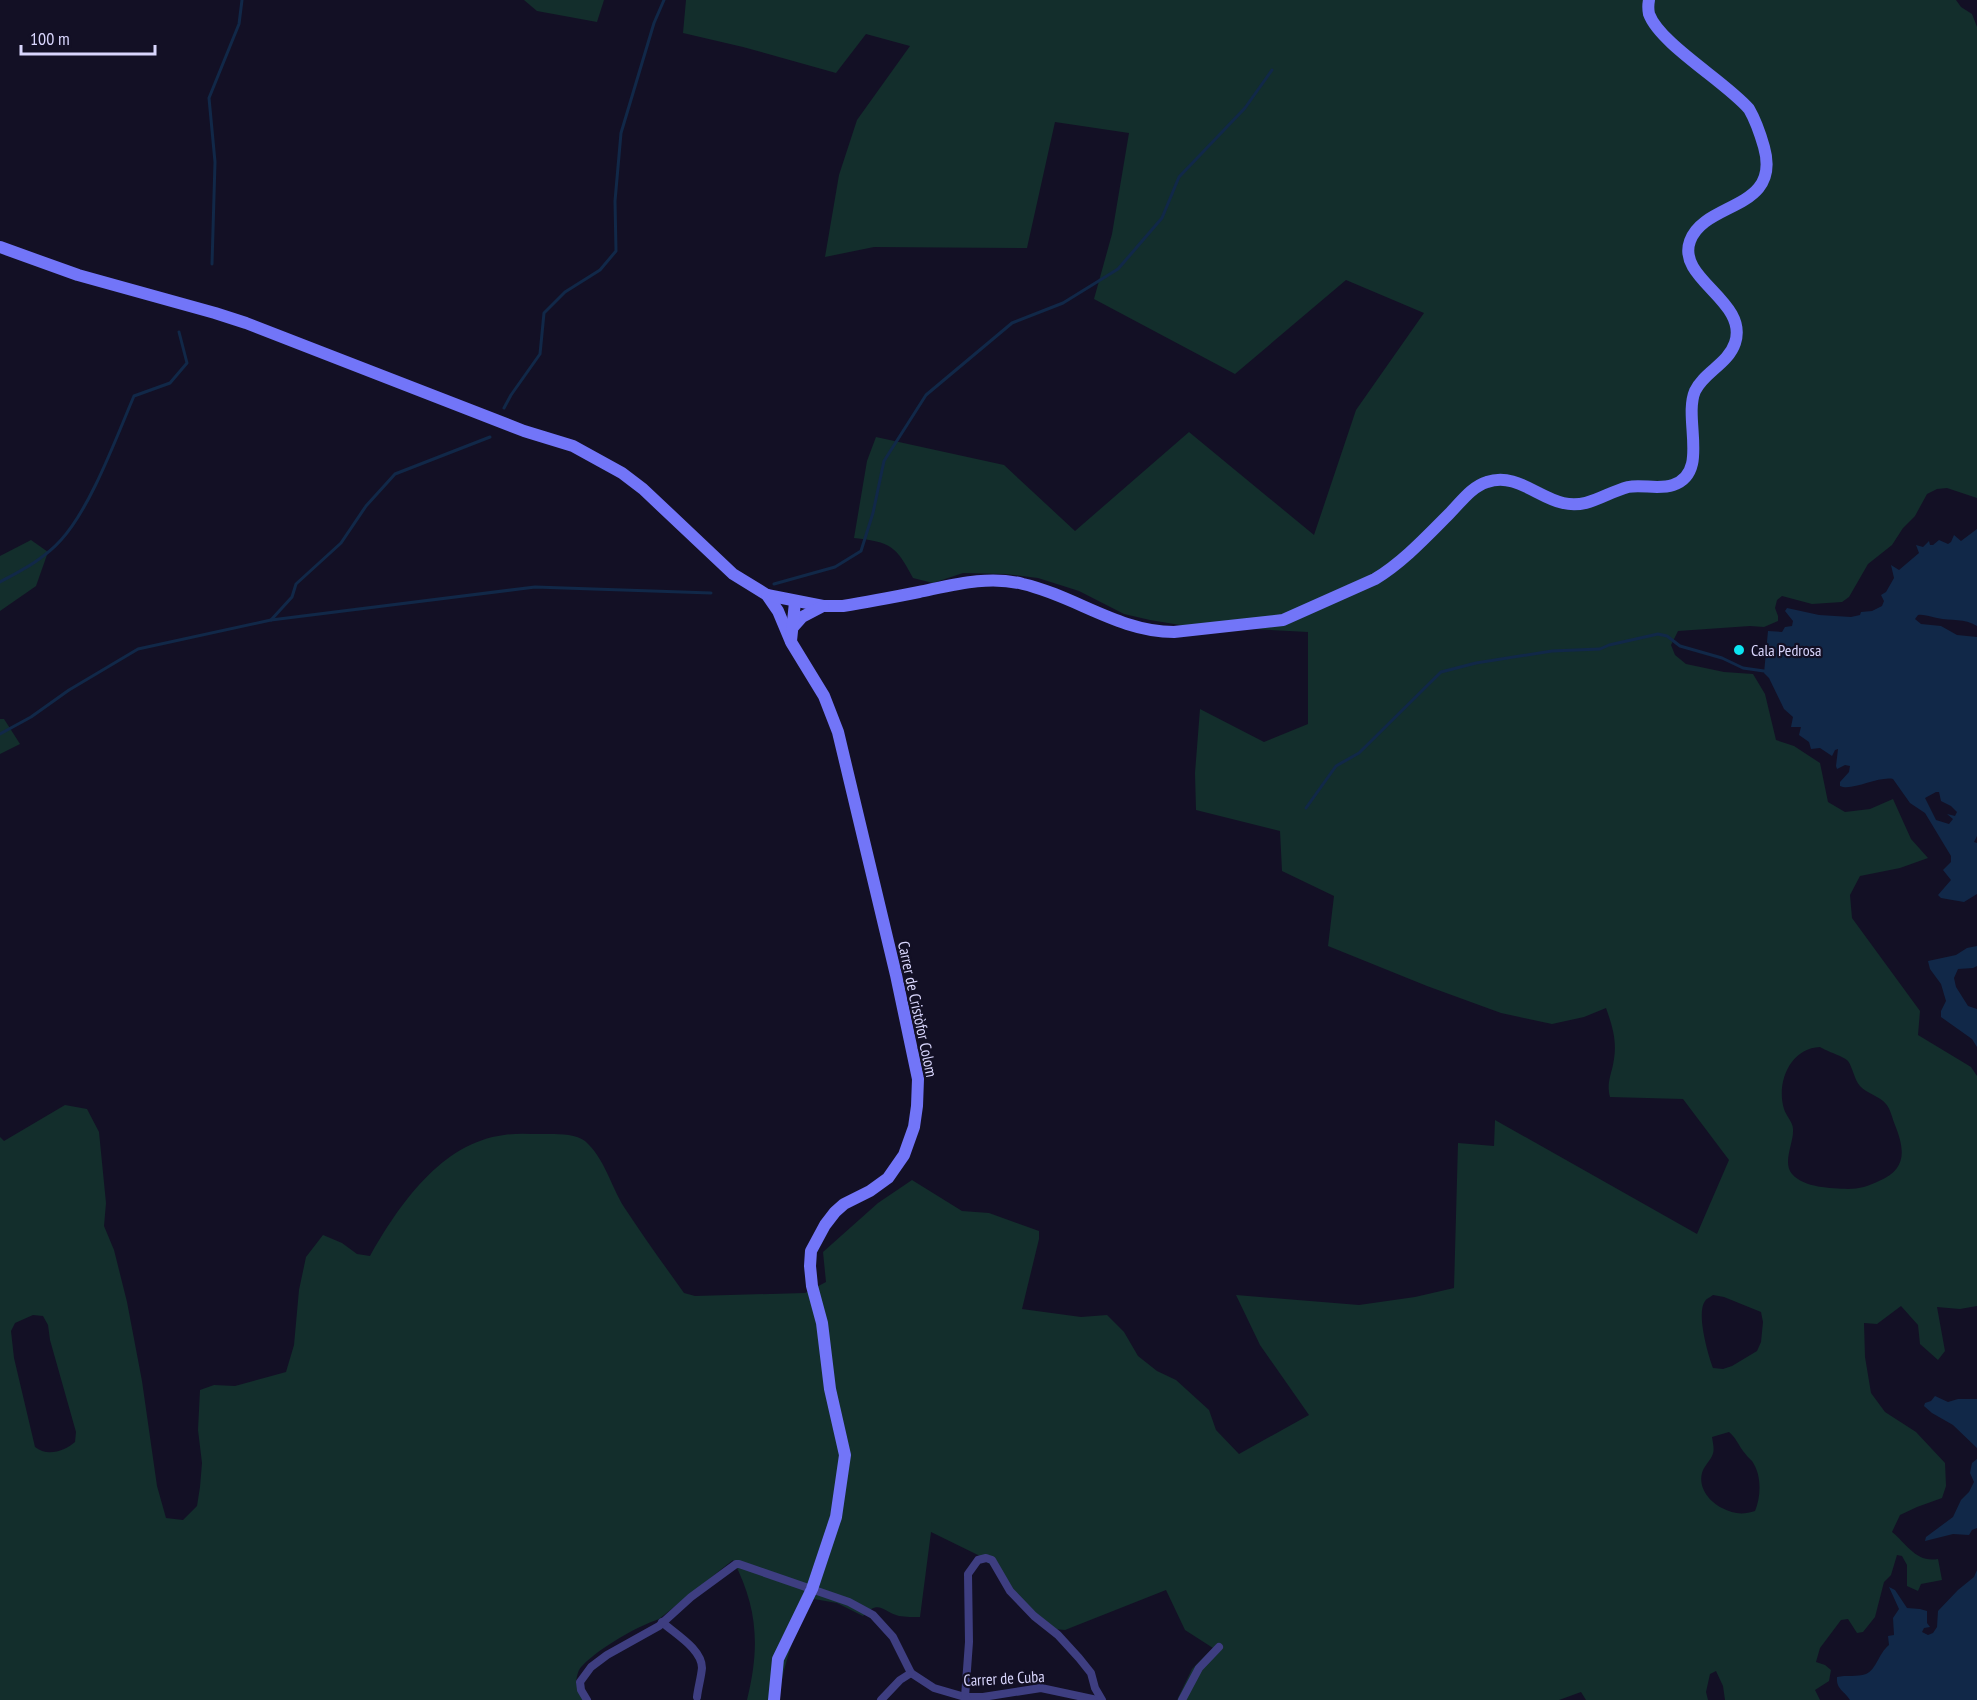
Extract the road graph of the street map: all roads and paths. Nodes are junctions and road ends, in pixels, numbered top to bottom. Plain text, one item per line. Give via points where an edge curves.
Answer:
1 (1648, 0) edge
2 (0, 247) edge
3 (767, 595) junction
4 (792, 601) junction
5 (823, 606) junction
6 (789, 627) junction
7 (812, 1589) junction
8 (662, 1622) junction
9 (1219, 1647) dead end
10 (911, 1673) junction
11 (697, 1697) dead end
12 (966, 1698) edge
13 (588, 1700) edge
14 (774, 1700) edge
15 (881, 1700) edge
16 (1097, 1700) edge
17 (1102, 1700) edge
18 (1182, 1700) edge

1 - 5 street via 1648,12 1669,39 1749,109 1767,160 1765,177 1756,191 1708,221 1690,241 1692,264 1732,312 1737,332 1732,350 1704,377 1691,402 1694,454 1684,480 1671,486 1618,490 1579,505 1556,501 1514,481 1486,482 1468,494 1386,573 1283,620 1159,632 1127,624 1032,586 994,580 843,606
2 - 3 street via 78,275 246,323 573,446 629,478 733,574
3 - 4 street
3 - 6 street, Carrer de Cristòfor Colom
4 - 5 street
4 - 6 street via 785,612
5 - 6 street
6 - 7 street, Carrer de Cristòfor Colom via 791,642 824,696 838,732 918,1079 914,1127 903,1155 888,1179 835,1212 811,1251 812,1286 845,1455 836,1516
7 - 8 street via 736,1564
7 - 10 street via 873,1615 893,1637
7 - 14 street, Carrer de Cristòfor Colom via 778,1659
8 - 11 street via 700,1658
8 - 13 street via 591,1667 580,1682
9 - 18 street via 1199,1668
10 - 12 street, Carrer de Cuba via 934,1688
10 - 15 street
12 - 16 street, Carrer de Cuba via 1041,1688
12 - 17 street via 968,1574 978,1560 986,1558 992,1560 1010,1591 1079,1658

